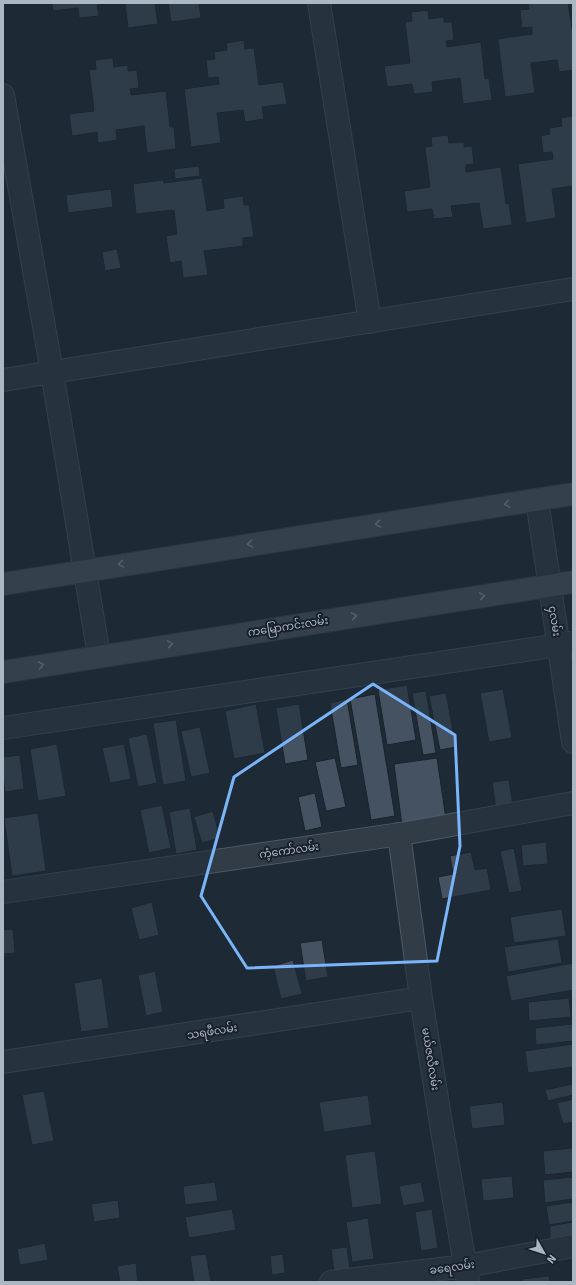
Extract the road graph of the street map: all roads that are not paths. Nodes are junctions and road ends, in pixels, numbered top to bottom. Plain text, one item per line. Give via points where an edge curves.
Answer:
1 (319, 3) edge
2 (3, 95) edge
3 (573, 289) edge
4 (370, 322) junction
5 (52, 372) junction
6 (3, 380) edge
7 (573, 494) edge
8 (537, 500) junction
9 (85, 570) junction
10 (573, 582) edge
11 (3, 584) edge
12 (549, 585) junction
13 (566, 644) edge
14 (99, 656) junction
15 (3, 672) edge
16 (3, 728) edge
17 (573, 742) edge
18 (573, 803) edge
19 (399, 834) junction
20 (3, 892) edge
21 (421, 998) junction
22 (3, 1062) edge
23 (573, 1246) edge
24 (467, 1274) edge
25 (331, 1282) edge

1 - 4 street
2 - 5 street
3 - 4 street
4 - 5 street
5 - 6 street
5 - 9 street
7 - 8 main road
8 -> 9 main road
8 - 12 street, ၄လမ်း
9 - 11 main road
9 - 14 street
10 - 12 main road, ကမြောကင်းလမ်း
12 - 13 street, ၄လမ်း
14 -> 12 main road, ကမြောကင်းလမ်း
13 - 16 street
13 - 17 street, ၄လမ်း
15 -> 14 main road, ကမြောကင်းလမ်း
18 - 19 street, ကံ့ကော်လမ်း
19 - 20 street, ကံ့ကော်လမ်း
19 - 21 street, မယ်ဇလီလမ်း
21 - 22 street, သရဖီလမ်း
21 - 24 street, မယ်ဇလီလမ်း
23 - 24 street, ခရေလမ်း
24 - 25 street, ခရေလမ်း

